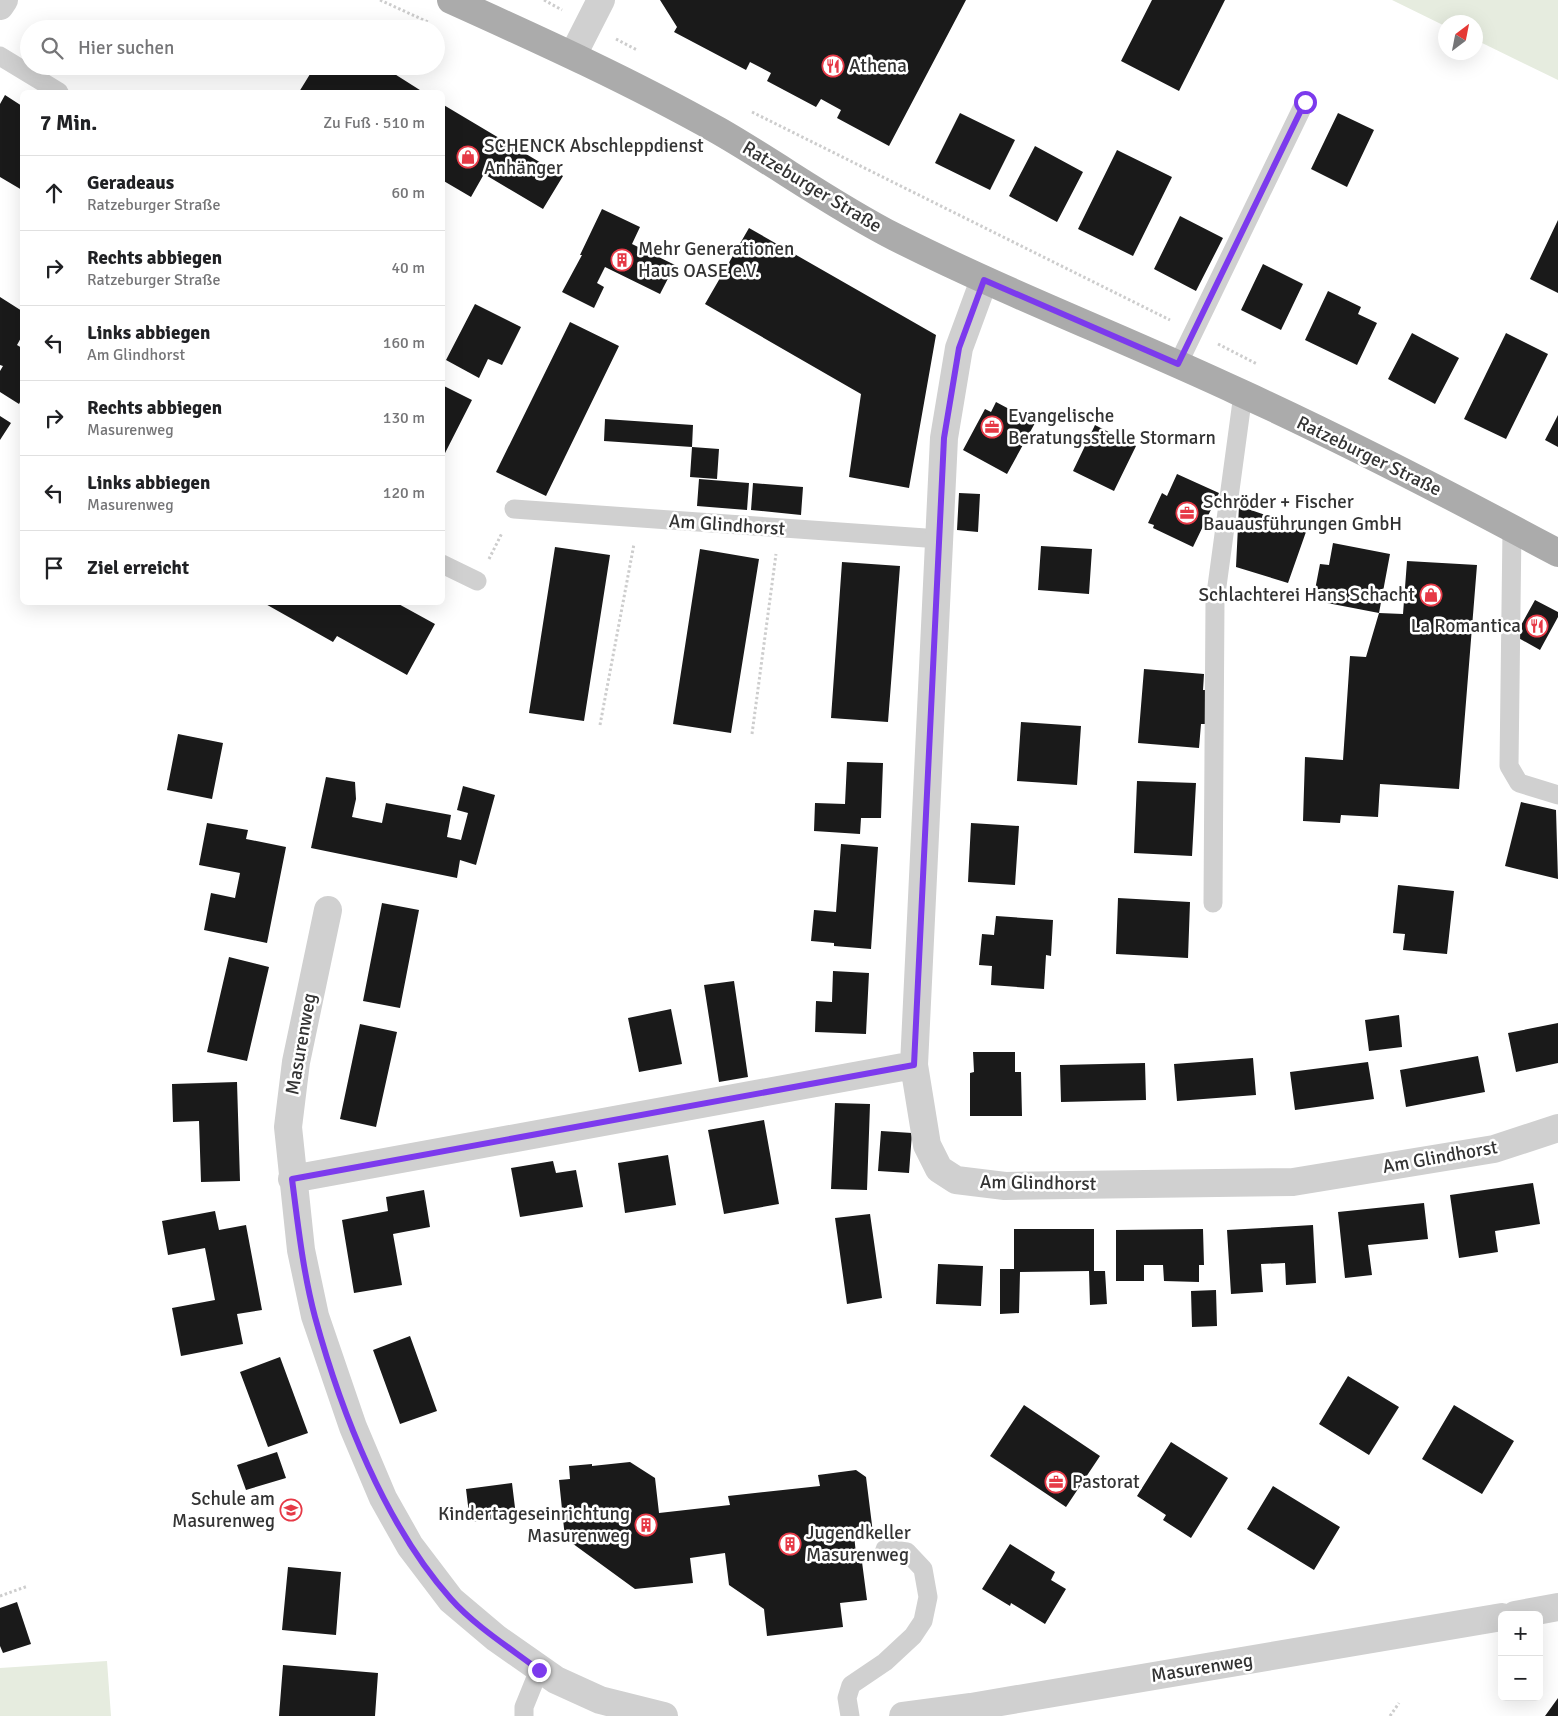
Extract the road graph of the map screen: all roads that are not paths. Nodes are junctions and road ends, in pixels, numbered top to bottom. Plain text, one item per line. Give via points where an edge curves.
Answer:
1 (4, 0) edge
2 (451, 0) edge
3 (601, 0) edge
4 (0, 6) edge
5 (573, 55) junction
6 (0, 56) edge
7 (20, 68) edge
8 (31, 75) edge
9 (56, 90) edge
10 (1305, 102) dead end
11 (984, 280) junction
12 (1178, 364) junction
13 (1243, 394) junction
14 (514, 509) road end
15 (1512, 528) junction
16 (940, 539) junction
17 (1558, 553) edge
18 (445, 565) edge
19 (477, 581) road end
20 (1558, 795) edge
21 (1213, 903) dead end
22 (328, 910) dead end
23 (914, 1065) junction
24 (1558, 1128) edge
25 (292, 1179) junction
26 (885, 1548) dead end
27 (1558, 1607) edge
28 (1536, 1611) edge
29 (1498, 1618) edge
30 (539, 1670) junction
31 (965, 1711) edge
32 (650, 1715) edge
33 (524, 1716) edge
34 (850, 1716) edge
35 (903, 1716) edge
36 (908, 1716) edge

1 - 4 street
2 - 5 main road, Ratzeburger Straße
3 - 5 street
5 - 11 main road, Ratzeburger Straße via 719,131 893,236
6 - 7 lane
8 - 9 lane
10 - 12 lane
11 - 12 main road, Ratzeburger Straße
11 - 16 street, Am Glindhorst via 959,348 944,438
12 - 13 main road, Ratzeburger Straße
13 - 15 main road, Ratzeburger Straße
13 - 21 lane via 1215,601
14 - 16 lane, Am Glindhorst
15 - 17 main road, Ratzeburger Straße
15 - 20 lane via 1509,766 1519,783
16 - 23 street, Am Glindhorst
18 - 19 lane
22 - 25 street, Masurenweg via 295,1071 288,1127
23 - 24 street, Am Glindhorst via 927,1145 939,1169 956,1180 1005,1186 1294,1182 1494,1149
23 - 25 street
25 - 30 street, Masurenweg via 301,1250 315,1316 353,1427 384,1498 410,1546 452,1600
26 - 34 lane via 907,1552 923,1569 928,1597 923,1621 913,1636 885,1662 851,1685 847,1698
27 - 28 street
29 - 31 street, Masurenweg
30 - 32 street, Masurenweg via 600,1700
30 - 33 lane via 524,1707
31 - 36 street, Masurenweg
35 - 36 street, Masurenweg

